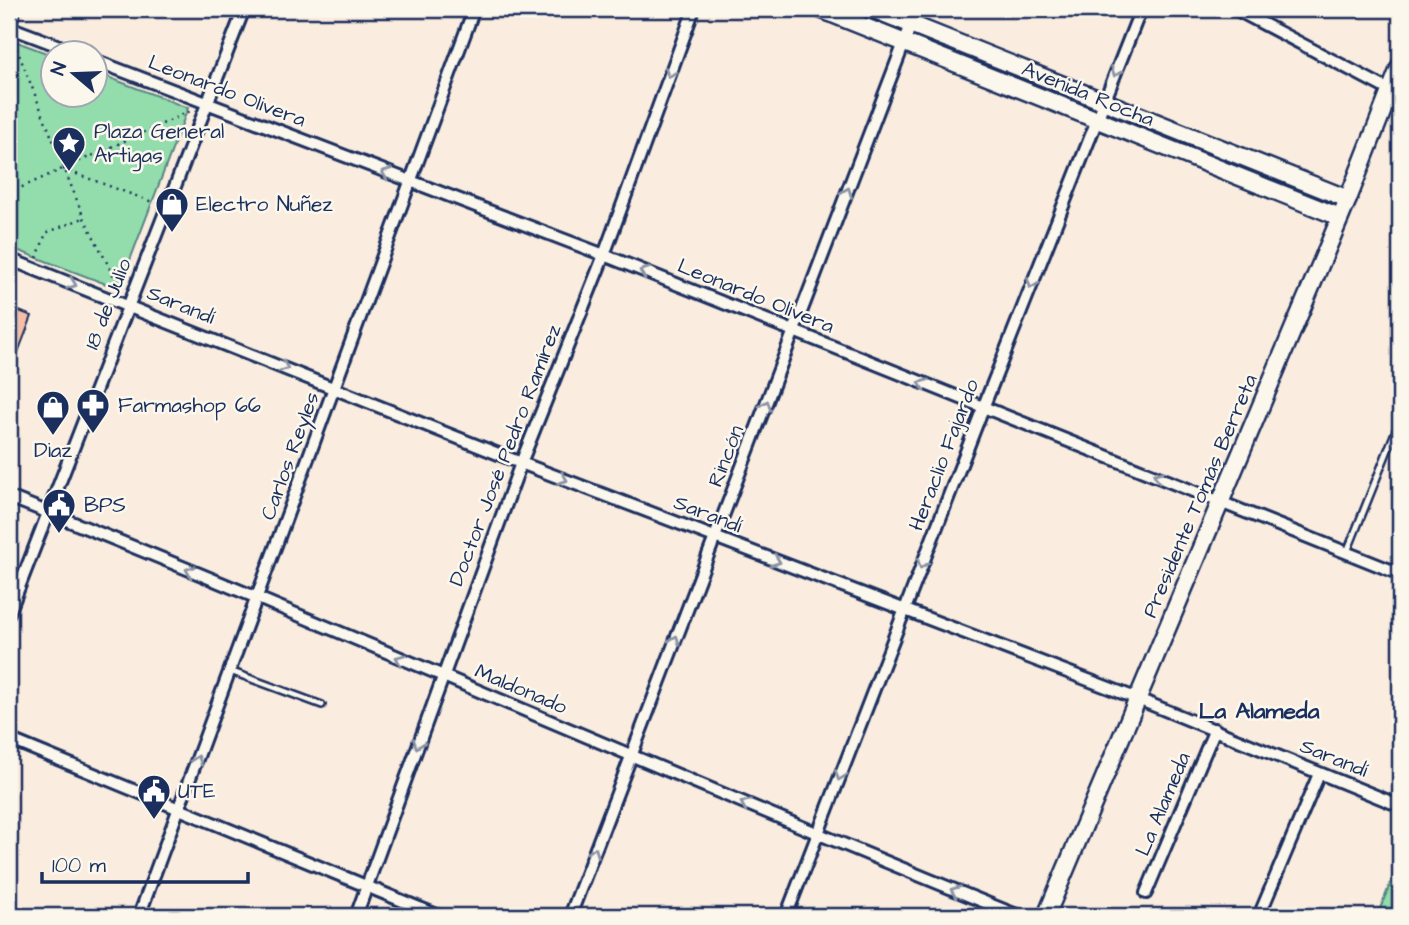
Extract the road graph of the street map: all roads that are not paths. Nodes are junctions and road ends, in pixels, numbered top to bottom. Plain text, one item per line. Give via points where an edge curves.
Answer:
1 (15, 9) edge
2 (244, 9) edge
3 (474, 9) edge
4 (694, 9) edge
5 (820, 9) edge
6 (873, 9) edge
7 (1141, 9) edge
8 (1235, 9) edge
9 (914, 16) edge
10 (9, 26) edge
11 (39, 38) edge
12 (904, 42) junction
13 (108, 65) edge
14 (1400, 66) edge
15 (1395, 85) edge
16 (1104, 102) junction
17 (207, 104) junction
18 (1096, 120) junction
19 (411, 183) junction
20 (1348, 199) junction
21 (1340, 217) junction
22 (604, 256) junction
23 (9, 259) edge
24 (129, 305) junction
25 (794, 333) junction
26 (335, 387) junction
27 (983, 408) junction
28 (1400, 420) edge
29 (521, 463) junction
30 (9, 497) edge
31 (1221, 501) junction
32 (48, 512) junction
33 (715, 537) junction
34 (1347, 552) junction
35 (1400, 574) edge
36 (258, 599) junction
37 (904, 610) junction
38 (9, 613) edge
39 (230, 671) junction
40 (442, 677) junction
41 (1138, 699) junction
42 (322, 705) dead end
43 (1215, 729) junction
44 (9, 739) edge
45 (631, 755) junction
46 (1319, 774) junction
47 (1393, 803) dead end
48 (179, 809) junction
49 (817, 835) junction
50 (367, 886) junction
51 (1146, 893) dead end
52 (139, 916) edge
53 (356, 916) edge
54 (439, 916) edge
55 (570, 916) edge
56 (786, 916) edge
57 (1018, 916) edge
58 (1046, 916) edge
59 (1259, 916) edge

1 - 10 street
2 - 17 street, 18 de Julio
3 - 19 street, Carlos Reyles
4 -> 22 street, Doctor José Pedro Ramírez
5 - 12 street, Avenida Rocha
6 - 9 street, Avenida Rocha
7 -> 16 street, Heraclio Fajardo
8 - 15 street
9 - 12 street, Rincón
9 - 16 street, Avenida Rocha
10 - 11 street
12 - 18 street, Avenida Rocha
25 -> 12 street, Rincón
13 - 17 street, Leonardo Olivera
14 - 15 street, Presidente Tomás Berreta
15 - 20 street, Presidente Tomás Berreta
16 - 18 street, Heraclio Fajardo
16 - 20 street, Avenida Rocha
19 -> 17 street, Leonardo Olivera
17 - 24 street, 18 de Julio
18 - 21 street, Avenida Rocha
18 -> 27 street, Heraclio Fajardo
19 - 22 street, Leonardo Olivera
19 - 26 street, Carlos Reyles
20 - 21 street, Presidente Tomás Berreta
21 - 31 street, Presidente Tomás Berreta
25 -> 22 street, Leonardo Olivera
22 - 29 street, Doctor José Pedro Ramírez
23 -> 24 street, Sarandí
24 -> 26 street, Sarandí
24 - 32 street, 18 de Julio
27 -> 25 street, Leonardo Olivera
33 -> 25 street, Rincón
26 - 29 street, Sarandí
26 - 36 street, Carlos Reyles
31 -> 27 street, Leonardo Olivera
27 -> 37 street, Heraclio Fajardo
28 - 34 lane
29 -> 33 street, Sarandí
29 - 40 street, Doctor José Pedro Ramírez
30 - 32 street, Maldonado
31 - 34 street, Leonardo Olivera
31 - 41 street, Presidente Tomás Berreta
36 -> 32 street, Maldonado
32 - 38 street, 18 de Julio
33 -> 37 street, Sarandí
45 -> 33 street, Rincón
34 - 35 street, Leonardo Olivera
36 - 39 street, Carlos Reyles
40 -> 36 street, Maldonado
37 - 41 street, Sarandí
37 -> 49 street, Heraclio Fajardo
39 - 42 lane
48 -> 39 street, Carlos Reyles
40 - 45 street, Maldonado
40 -> 50 street, Doctor José Pedro Ramírez
41 - 43 street, Sarandí
41 - 58 street, Presidente Tomás Berreta
43 - 46 street, Sarandí
43 - 51 street, La Alameda
44 - 48 street
49 -> 45 street, Maldonado
55 -> 45 street, Rincón
46 - 47 street, Sarandí
46 - 59 street
48 - 50 street
48 - 52 street, Carlos Reyles
49 - 56 street, Heraclio Fajardo
57 -> 49 street, Maldonado
50 - 53 street, Doctor José Pedro Ramírez
50 - 54 street

